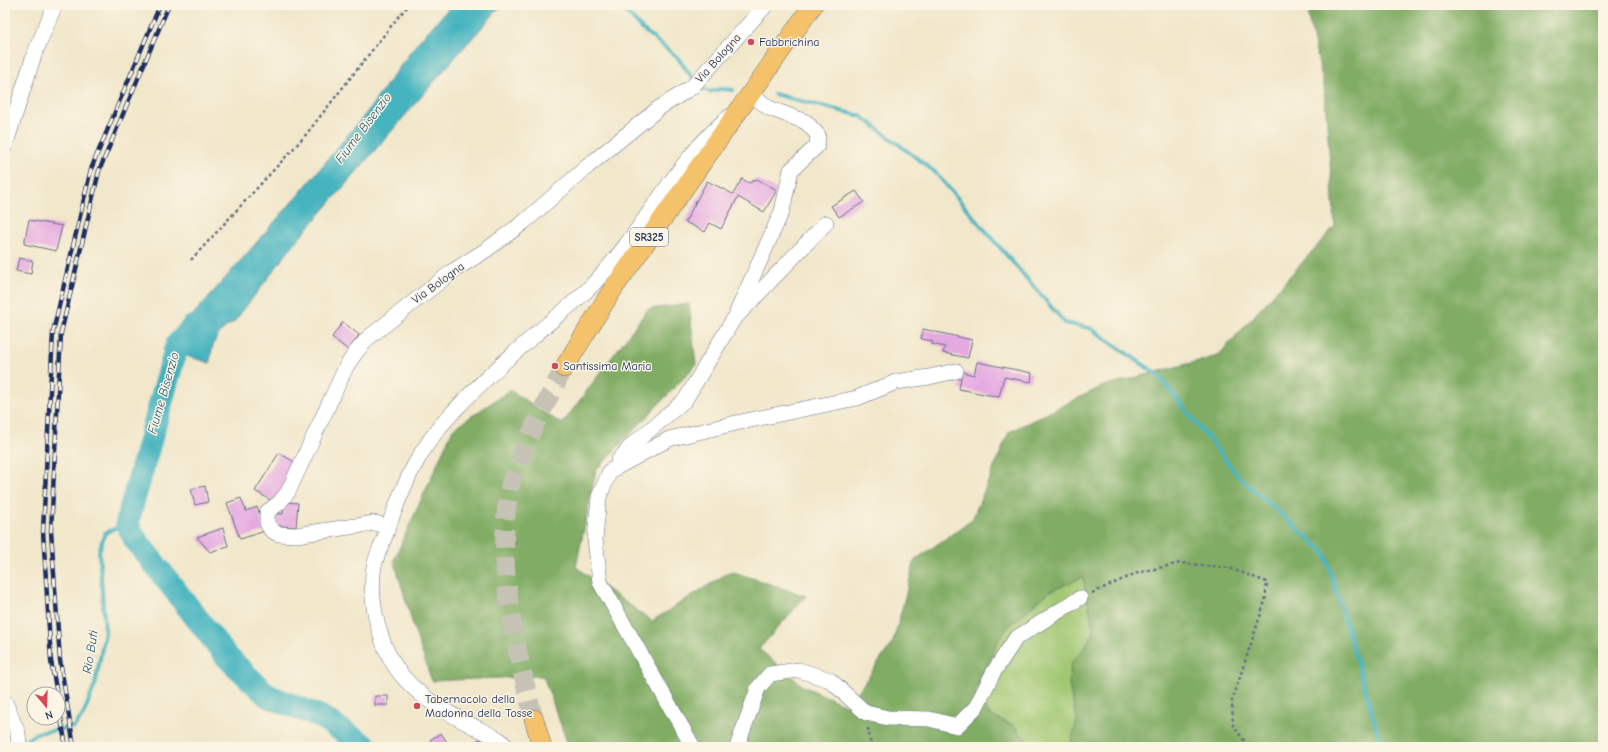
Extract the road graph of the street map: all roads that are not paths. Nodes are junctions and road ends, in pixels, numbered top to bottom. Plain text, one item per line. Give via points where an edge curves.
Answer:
1 (55, 5) edge
2 (766, 5) edge
3 (813, 5) edge
4 (750, 94) junction
5 (739, 109) junction
6 (5, 146) edge
7 (826, 223) dead end
8 (733, 320) junction
9 (564, 368) tunnel mouth
10 (956, 371) dead end
11 (610, 470) junction
12 (388, 527) junction
13 (1080, 598) road end
14 (5, 702) edge
15 (534, 719) tunnel mouth
16 (19, 740) edge
17 (507, 747) edge
18 (542, 747) edge
19 (693, 747) edge
20 (737, 747) edge

1 - 6 street via 34,55
2 - 12 street, Via Bologna via 692,87 659,108 524,222 414,300 368,338 356,352 338,382 288,492 267,512 266,523 278,534 296,535 374,523
3 - 4 main road, SR325
4 - 5 main road, SR325
4 - 8 street via 770,108 806,122 818,135 817,146 791,170 782,211
5 - 9 main road, SR325 via 611,292
5 - 12 street via 712,130 696,148 637,231 595,282 459,406 432,436 403,486
7 - 8 street
8 - 11 street via 685,400 632,445
10 - 11 street via 929,378 896,382 857,398 668,439
11 - 19 street via 599,496 595,539 600,582
12 - 17 street via 374,566 376,622 386,649 403,677 420,694 500,740
13 - 20 street via 1016,638 993,673 976,707 957,726 929,719 888,718 866,713 830,680 799,670 770,674 758,688
14 - 16 street
15 - 18 main road

